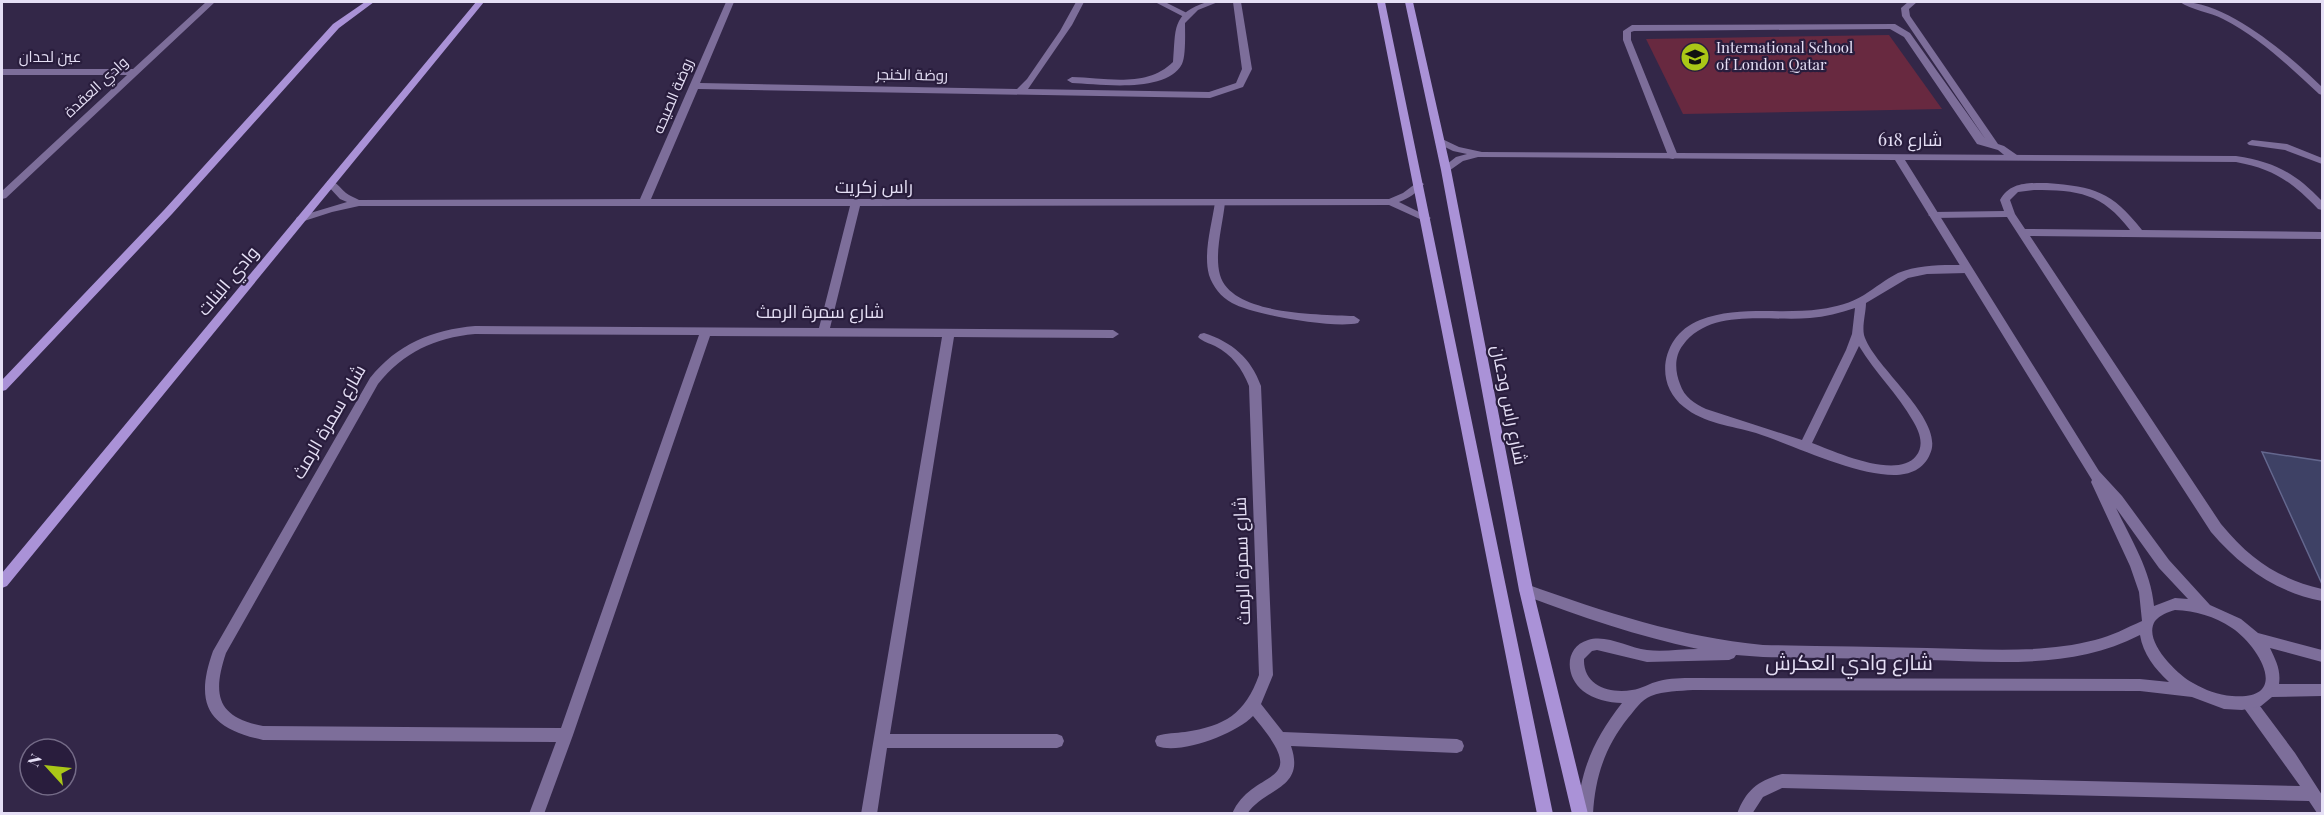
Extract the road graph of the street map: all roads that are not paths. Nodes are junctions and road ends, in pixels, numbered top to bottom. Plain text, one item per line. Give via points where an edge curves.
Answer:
1 (211, 2) edge
2 (370, 2) edge
3 (480, 2) edge
4 (730, 2) edge
5 (1080, 2) edge
6 (1159, 2) edge
7 (1214, 2) edge
8 (1237, 2) edge
9 (1381, 2) edge
10 (1409, 2) edge
11 (1913, 2) edge
12 (2184, 2) edge
13 (1187, 15) junction
14 (2, 72) edge
15 (135, 72) junction
16 (1072, 80) dead end
17 (694, 86) junction
18 (1019, 92) junction
19 (2322, 92) edge
20 (1440, 141) junction
21 (2252, 143) dead end
22 (1995, 147) junction
23 (1482, 155) junction
24 (1672, 156) junction
25 (1898, 157) junction
26 (2013, 157) junction
27 (2322, 161) edge
28 (1446, 170) junction
29 (331, 183) junction
30 (1419, 184) junction
31 (2, 195) edge
32 (1220, 202) junction
33 (1390, 202) junction
34 (359, 203) junction
35 (644, 203) junction
36 (856, 203) junction
37 (2320, 203) edge
38 (1933, 214) junction
39 (2010, 214) junction
40 (1426, 218) junction
41 (301, 219) junction
42 (2022, 232) junction
43 (2138, 232) junction
44 (2322, 235) edge
45 (1967, 269) junction
46 (1861, 302) junction
47 (1354, 320) dead end
48 (706, 331) junction
49 (824, 331) junction
50 (949, 332) junction
51 (1113, 334) dead end
52 (1858, 334) junction
53 (1204, 337) dead end
54 (2, 387) edge
55 (1805, 446) junction
56 (2095, 475) junction
57 (2, 582) edge
58 (1526, 590) junction
59 (2322, 595) edge
60 (2205, 608) junction
61 (2146, 622) junction
62 (2253, 637) junction
63 (1763, 651) junction
64 (2322, 656) edge
65 (2271, 690) junction
66 (2322, 690) edge
67 (2195, 691) junction
68 (1639, 696) junction
69 (2249, 703) junction
70 (1253, 706) junction
71 (566, 735) junction
72 (1281, 739) junction
73 (881, 741) junction
74 (1057, 741) dead end
75 (1162, 741) dead end
76 (1457, 746) dead end
77 (2313, 794) junction
78 (2322, 808) edge
79 (536, 813) edge
80 (869, 813) edge
81 (1239, 813) edge
82 (1545, 813) edge
83 (1580, 813) edge
84 (1585, 813) edge
85 (1744, 813) edge

1 - 15 street, وادي العقدة
2 - 54 street via 336,26 168,212
3 - 29 street, وادي البنات
4 - 17 street, روضة الصيحه
5 - 18 street via 1067,30 1029,85
6 - 13 street
7 - 13 street
8 - 18 street, روضة الخنجر via 1247,69 1240,85 1210,95
9 - 30 street
10 - 20 street, شارع راس ودعان
11 - 22 street via 1905,8 1906,16
12 - 19 street via 2213,9 2243,24
13 - 16 street via 1179,29 1178,63 1166,75 1143,81
14 - 15 street, عين لحدان
15 - 31 street, وادي العقدة
17 - 18 street, روضة الخنجر
17 - 35 street, روضة الصيحه
20 - 23 street, شارع 618
20 - 28 street, شارع راس ودعان
21 - 27 street via 2287,147
22 - 24 street via 1980,142 1908,35 1892,26 1632,28 1627,31 1627,40
22 - 26 street
23 - 24 street, شارع 618
23 - 28 street, شارع 618 via 1460,159
24 - 25 street, شارع 618
25 - 26 street, شارع 618
25 - 38 street
26 - 37 street, شارع 618 via 2236,159 2284,171
28 - 58 street, شارع راس ودعان
29 - 34 street via 344,197
29 - 41 street, وادي البنات
30 - 33 street via 1407,195
30 - 40 street
32 - 33 street, راس زكريت
32 - 36 street, راس زكريت
32 - 47 street via 1214,275 1225,293 1269,312
33 - 40 street, راس زكريت
34 - 35 street, راس زكريت
34 - 41 street, راس زكريت
35 - 36 street, راس زكريت
36 - 49 street
38 - 39 street
38 - 45 street
39 - 42 street
39 - 43 street via 2005,200 2014,190 2079,189 2109,200
40 - 82 street
41 - 57 street, وادي البنات
42 - 43 street
42 - 59 street via 2216,528 2239,556 2295,587
43 - 44 street
45 - 46 street via 1905,275
45 - 56 street
46 - 52 street
46 - 55 street via 1812,315 1718,318 1691,330 1673,350 1673,384 1690,405
48 - 49 street, شارع سمرة الرمث
48 - 71 street
48 - 71 street, شارع سمرة الرمث via 456,331 436,335 398,354 374,381 220,651 210,682 216,708 224,718 248,731
49 - 50 street, شارع سمرة الرمث
50 - 51 street, شارع سمرة الرمث
50 - 73 street
52 - 55 street
52 - 55 street via 1920,423 1927,439 1926,452 1917,464 1901,470 1879,469
53 - 70 street, شارع سمرة الرمث via 1243,360 1255,386 1266,675
56 - 60 street via 2164,564
56 - 61 street via 2137,566 2146,592
58 - 63 street, شارع وادي العكرش via 1667,637
58 - 83 street, شارع راس ودعان
60 - 61 street via 2162,606
60 - 62 street
61 - 63 street, شارع وادي العكرش via 2130,636 2045,654
61 - 67 street via 2146,639 2152,653 2178,680
62 - 64 street
62 - 65 street via 2272,666
63 - 68 street via 1647,656 1597,644 1581,650 1577,673 1589,688 1609,696
65 - 66 street
65 - 69 street via 2262,699
67 - 68 street, شارع وادي العكرش via 2140,685 1693,684 1659,688
67 - 69 street via 2214,700
68 - 84 street via 1605,736 1595,756 1586,786
69 - 77 street
70 - 72 street
70 - 75 street, شارع سمرة الرمث via 1236,724 1217,733
71 - 79 street
72 - 76 street
72 - 81 street via 1288,758 1286,770 1280,780 1246,800
73 - 74 street
73 - 80 street
77 - 78 street
77 - 85 street via 1782,781 1756,791

